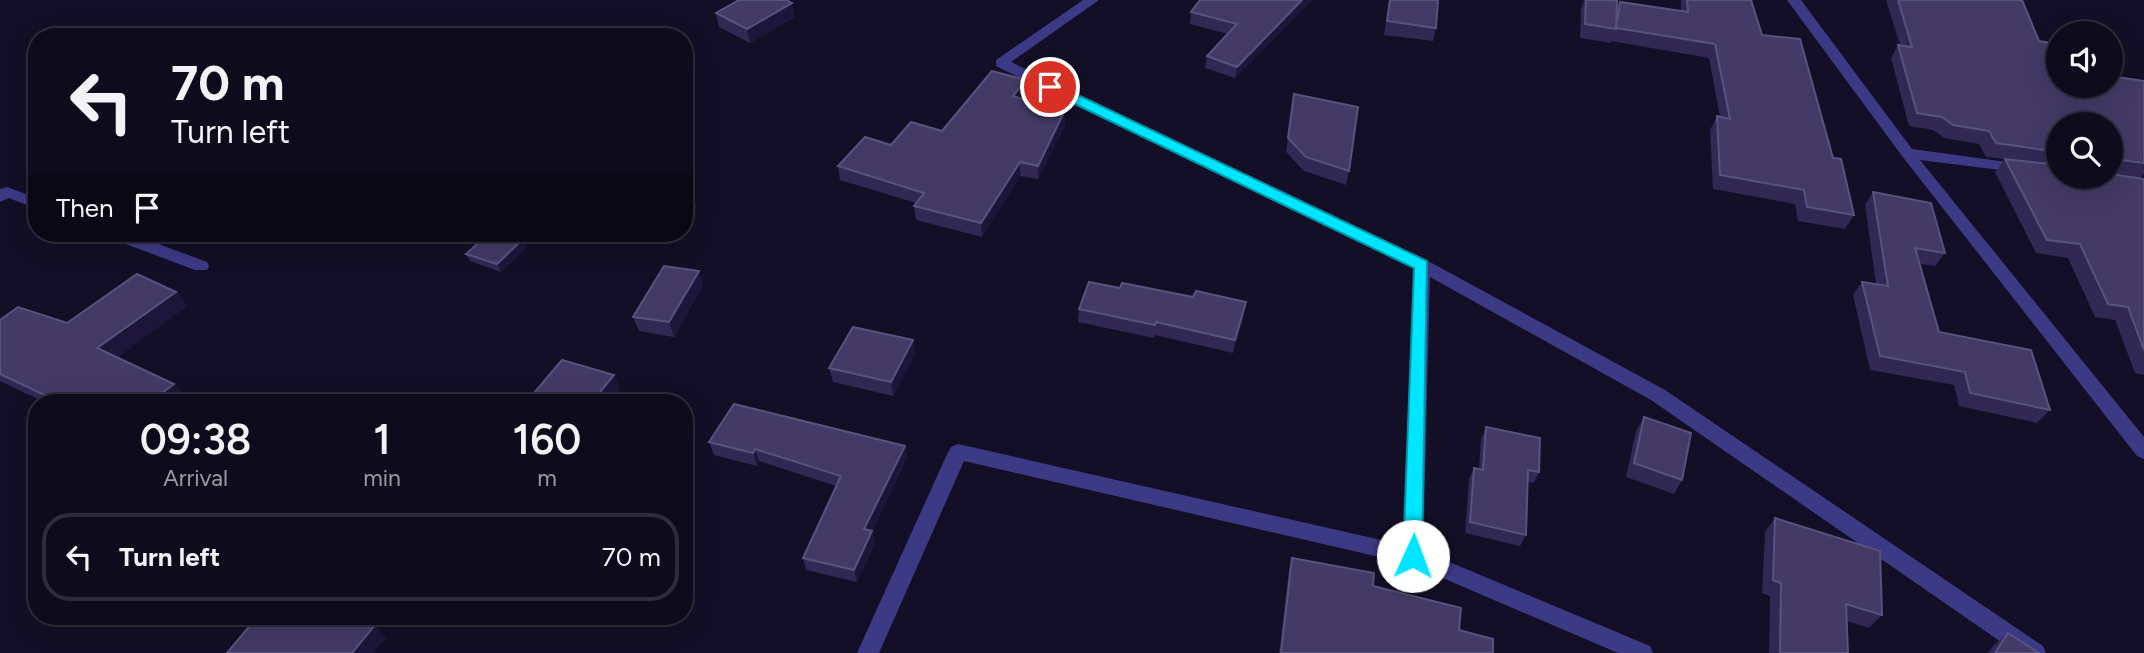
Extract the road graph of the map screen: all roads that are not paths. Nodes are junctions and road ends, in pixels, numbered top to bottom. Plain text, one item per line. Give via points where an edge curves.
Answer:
1 (1093, 0) edge
2 (1794, 0) edge
3 (1907, 153) junction
4 (2046, 172) edge
5 (0, 197) edge
6 (28, 200) edge
7 (137, 242) edge
8 (1422, 265) junction
9 (201, 266) dead end
10 (2144, 451) edge
11 (1413, 556) junction
12 (868, 653) edge
13 (1642, 653) edge
14 (2035, 653) edge

1 - 8 street via 1001,63
2 - 3 street
3 - 4 street
3 - 10 street
5 - 6 street via 7,192
7 - 9 street
8 - 11 street
8 - 14 street via 1658,396
11 - 12 street via 958,452
11 - 13 street

